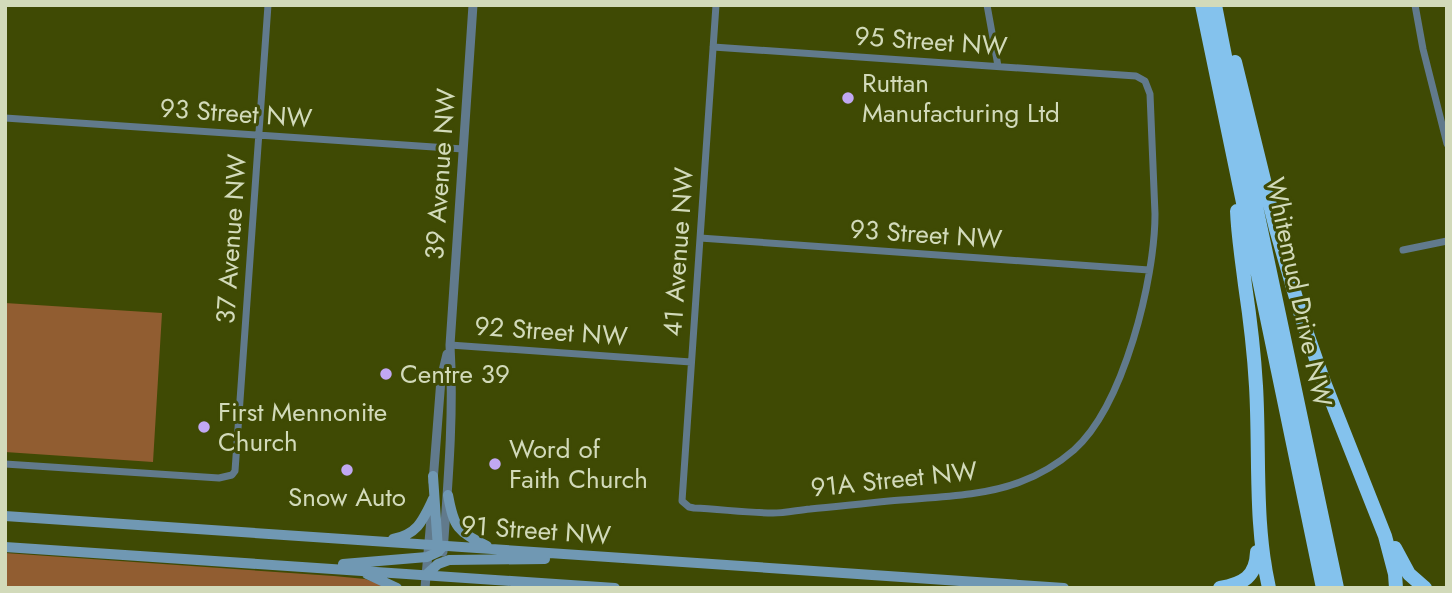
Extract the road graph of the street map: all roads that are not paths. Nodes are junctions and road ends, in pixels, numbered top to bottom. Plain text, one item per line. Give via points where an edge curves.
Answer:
1 (268, 5) edge
2 (473, 5) edge
3 (716, 5) edge
4 (987, 5) edge
5 (1202, 5) edge
6 (1215, 5) edge
7 (1415, 5) edge
8 (1219, 27) junction
9 (713, 47) junction
10 (998, 66) junction
11 (1145, 81) joint
12 (1447, 93) edge
13 (1435, 96) junction
14 (5, 118) edge
15 (259, 136) junction
16 (1447, 144) edge
17 (463, 149) junction
18 (1237, 174) junction
19 (700, 238) junction
20 (1447, 241) edge
21 (1403, 250) dead end
22 (1149, 270) junction
23 (450, 345) junction
24 (691, 362) junction
25 (1354, 458) junction
26 (5, 464) edge
27 (433, 476) junction
28 (448, 495) junction
29 (433, 499) junction
30 (682, 501) joint
31 (5, 516) edge
32 (1260, 523) junction
33 (379, 541) junction
34 (5, 547) edge
35 (492, 549) junction
36 (614, 558) junction
37 (435, 562) edge
38 (284, 566) junction
39 (359, 570) junction
40 (464, 577) junction
41 (397, 588) edge
42 (425, 588) edge
43 (432, 588) edge
44 (454, 588) edge
45 (615, 588) edge
46 (1063, 588) edge
47 (1220, 588) edge
48 (1269, 588) edge
49 (1324, 588) edge
50 (1337, 588) edge
51 (1396, 588) edge
52 (1426, 588) edge

1 - 15 street, 37 Avenue NW
2 - 17 street, 39 Avenue NW
3 - 9 street, 41 Avenue NW
4 - 10 street
5 - 18 highway, Whitemud Drive NW
6 - 8 highway, Whitemud Drive NW
7 - 13 street
8 - 25 highway via 1235,62 1303,322
8 - 50 highway, Whitemud Drive NW
9 - 10 street, 95 Street NW
9 - 19 street, 41 Avenue NW
10 - 11 street, 95 Street NW via 1136,76
11 - 22 street, 91A Street NW via 1150,94 1155,214
12 - 13 street
13 - 16 street
14 - 15 street, 93 Street NW
15 - 17 street, 93 Street NW
15 - 26 street, 37 Avenue NW via 232,475 219,478
17 - 23 street, 39 Avenue NW
18 - 32 highway via 1238,234 1256,387
18 - 49 highway, Whitemud Drive NW
19 - 22 street, 93 Street NW
19 - 24 street, 41 Avenue NW
20 - 21 street
22 - 30 street, 91A Street NW via 1140,316 1109,401 1074,450 1019,483 984,492 774,513 694,508
23 - 24 street, 92 Street NW
23 - 27 street, 39 Avenue NW via 441,379
23 - 28 street, 39 Avenue NW
24 - 30 street, 41 Avenue NW
25 - 51 highway via 1385,536
25 - 52 highway via 1402,563
27 - 29 street, 39 Avenue NW
27 - 37 main road
28 - 35 main road via 458,528
28 - 37 street, 39 Avenue NW
29 - 33 main road via 412,532
29 - 37 street, 39 Avenue NW
31 - 33 main road, 91 Street NW
32 - 47 highway via 1254,570 1244,581
32 - 48 highway
33 - 37 main road, 91 Street NW
34 - 38 main road, 91 Street NW
35 - 36 main road, 91 Street NW
35 - 37 main road, 91 Street NW
36 - 37 main road
36 - 46 main road, 91 Street NW
37 - 38 main road
37 - 39 main road, 91 Street NW
37 - 40 main road, 91 Street NW
37 - 42 street
37 - 43 main road
38 - 39 main road, 91 Street NW
39 - 41 main road
40 - 44 main road
40 - 45 main road, 91 Street NW

